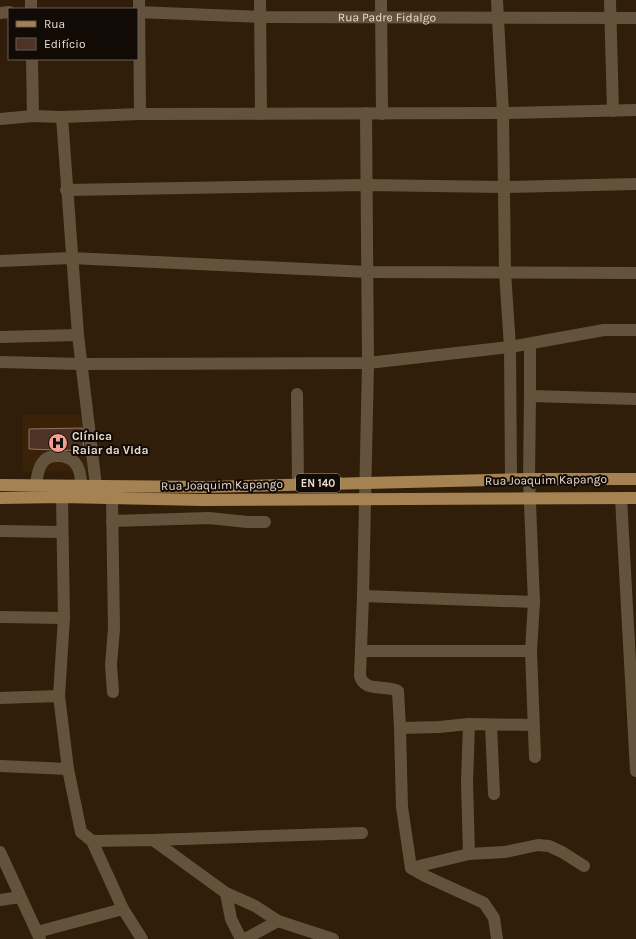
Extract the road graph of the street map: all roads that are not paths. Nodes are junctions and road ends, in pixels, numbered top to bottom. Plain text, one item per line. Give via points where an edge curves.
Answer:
1 (260, 0) edge
2 (381, 0) edge
3 (497, 0) edge
4 (610, 0) edge
5 (138, 8) edge
6 (261, 17) junction
7 (381, 17) junction
8 (497, 18) junction
9 (611, 18) junction
10 (636, 18) edge
11 (32, 60) edge
12 (636, 110) edge
13 (612, 111) junction
14 (366, 113) junction
15 (503, 113) junction
16 (140, 114) junction
17 (261, 114) junction
18 (382, 114) junction
19 (33, 116) junction
20 (62, 117) junction
21 (0, 119) edge
22 (636, 184) edge
23 (366, 185) junction
24 (504, 187) junction
25 (66, 190) junction
26 (71, 258) junction
27 (0, 262) edge
28 (368, 272) junction
29 (505, 272) junction
30 (636, 273) edge
31 (636, 330) edge
32 (78, 335) junction
33 (0, 337) edge
34 (530, 344) junction
35 (510, 347) junction
36 (0, 362) edge
37 (368, 363) junction
38 (80, 364) junction
39 (297, 394) dead end
40 (530, 396) junction
41 (636, 399) edge
42 (529, 479) junction
43 (636, 479) edge
44 (511, 480) junction
45 (365, 482) junction
46 (298, 483) junction
47 (0, 485) edge
48 (36, 485) junction
49 (82, 485) junction
50 (96, 486) junction
51 (62, 497) junction
52 (0, 498) edge
53 (112, 498) junction
54 (366, 498) junction
55 (529, 498) junction
56 (621, 498) junction
57 (636, 498) edge
58 (112, 521) junction
59 (265, 522) dead end
60 (0, 531) edge
61 (62, 532) junction
62 (364, 596) junction
63 (534, 602) junction
64 (0, 617) edge
65 (64, 618) junction
66 (362, 651) junction
67 (531, 651) junction
68 (113, 692) dead end
69 (59, 696) junction
70 (0, 698) edge
71 (469, 724) junction
72 (491, 725) junction
73 (534, 725) junction
74 (400, 728) junction
75 (535, 757) dead end
76 (0, 766) edge
77 (68, 769) junction
78 (636, 771) edge
79 (494, 794) dead end
80 (362, 833) dead end
81 (153, 840) junction
82 (92, 841) junction
83 (0, 852) edge
84 (470, 854) junction
85 (584, 866) dead end
86 (411, 868) junction
87 (226, 893) junction
88 (20, 897) junction
89 (0, 900) edge
90 (122, 909) junction
91 (278, 921) junction
92 (39, 935) edge
93 (142, 939) edge
94 (241, 939) edge
95 (245, 939) edge
96 (333, 939) edge
97 (497, 939) edge

1 - 6 street
2 - 7 street
3 - 8 street
4 - 9 street
5 - 6 street, Rua Padre Fidalgo
5 - 16 street
6 - 7 street, Rua Padre Fidalgo
6 - 17 street
7 - 8 street, Rua Padre Fidalgo
7 - 18 street
8 - 9 street, Rua Padre Fidalgo
8 - 15 street
9 - 10 street, Rua Padre Fidalgo
9 - 13 street
11 - 19 street
12 - 13 street
13 - 15 street
14 - 17 street
14 - 18 street
14 - 23 street
15 - 18 street
15 - 24 street
16 - 17 street
16 - 20 street
19 - 20 street
19 - 21 street
20 - 25 street
22 - 24 street
23 - 24 street
23 - 25 street
23 - 28 street
24 - 29 street
25 - 26 street
26 - 27 street
26 - 28 street
26 - 32 street
28 - 29 street
28 - 37 street
29 - 30 street
29 - 35 street
31 - 34 street via 604,330
32 - 33 street
32 - 38 street
34 - 35 street
34 - 40 street
35 - 37 street
35 - 44 street
36 - 38 street
37 - 38 street
37 - 45 street
38 - 50 street
39 - 46 street
40 - 41 street
40 - 42 street
42 - 43 main road, Rua Joaquim Kapango / EN 140
42 - 44 main road, Rua Joaquim Kapango / EN 140
42 - 55 street
44 - 45 main road, Rua Joaquim Kapango / EN 140
45 - 46 main road, Rua Joaquim Kapango / EN 140
45 - 54 street
46 - 50 main road, Rua Joaquim Kapango / EN 140 via 206,487
47 - 48 main road, Rua Joaquim Kapango / EN 140
48 - 49 main road, Rua Joaquim Kapango / EN 140
48 - 49 street via 44,461 58,456 70,458 76,463
49 - 50 main road, Rua Joaquim Kapango / EN 140
51 - 52 main road, Rua Joaquim Kapango / EN 140
51 - 53 main road, Rua Joaquim Kapango / EN 140
51 - 61 street
53 - 54 main road, Rua Joaquim Kapango / EN 140
53 - 58 street
54 - 55 main road, Rua Joaquim Kapango / EN 140
54 - 62 street
55 - 56 main road, Rua Joaquim Kapango / EN 140
55 - 63 street
56 - 57 main road, Rua Joaquim Kapango / EN 140
56 - 78 street
58 - 59 street via 202,518
58 - 68 street
60 - 61 street
61 - 65 street
62 - 63 street
62 - 66 street
63 - 67 street
64 - 65 street
65 - 69 street
66 - 67 street
66 - 74 street via 360,676 364,684 398,691
67 - 73 street
69 - 70 street
69 - 77 street
71 - 72 street
71 - 74 street
71 - 84 street via 467,782
72 - 73 street
72 - 79 street
73 - 75 street
74 - 86 street via 402,807
76 - 77 street
77 - 82 street via 81,832
80 - 81 street
81 - 82 street
81 - 87 street
82 - 90 street
83 - 88 street
84 - 85 street via 505,852 544,845 562,852
84 - 86 street
86 - 97 street via 484,903 494,918
87 - 91 street via 255,906
87 - 94 street via 230,919
88 - 89 street
88 - 92 street
90 - 92 street
90 - 93 street
91 - 95 street
91 - 96 street

